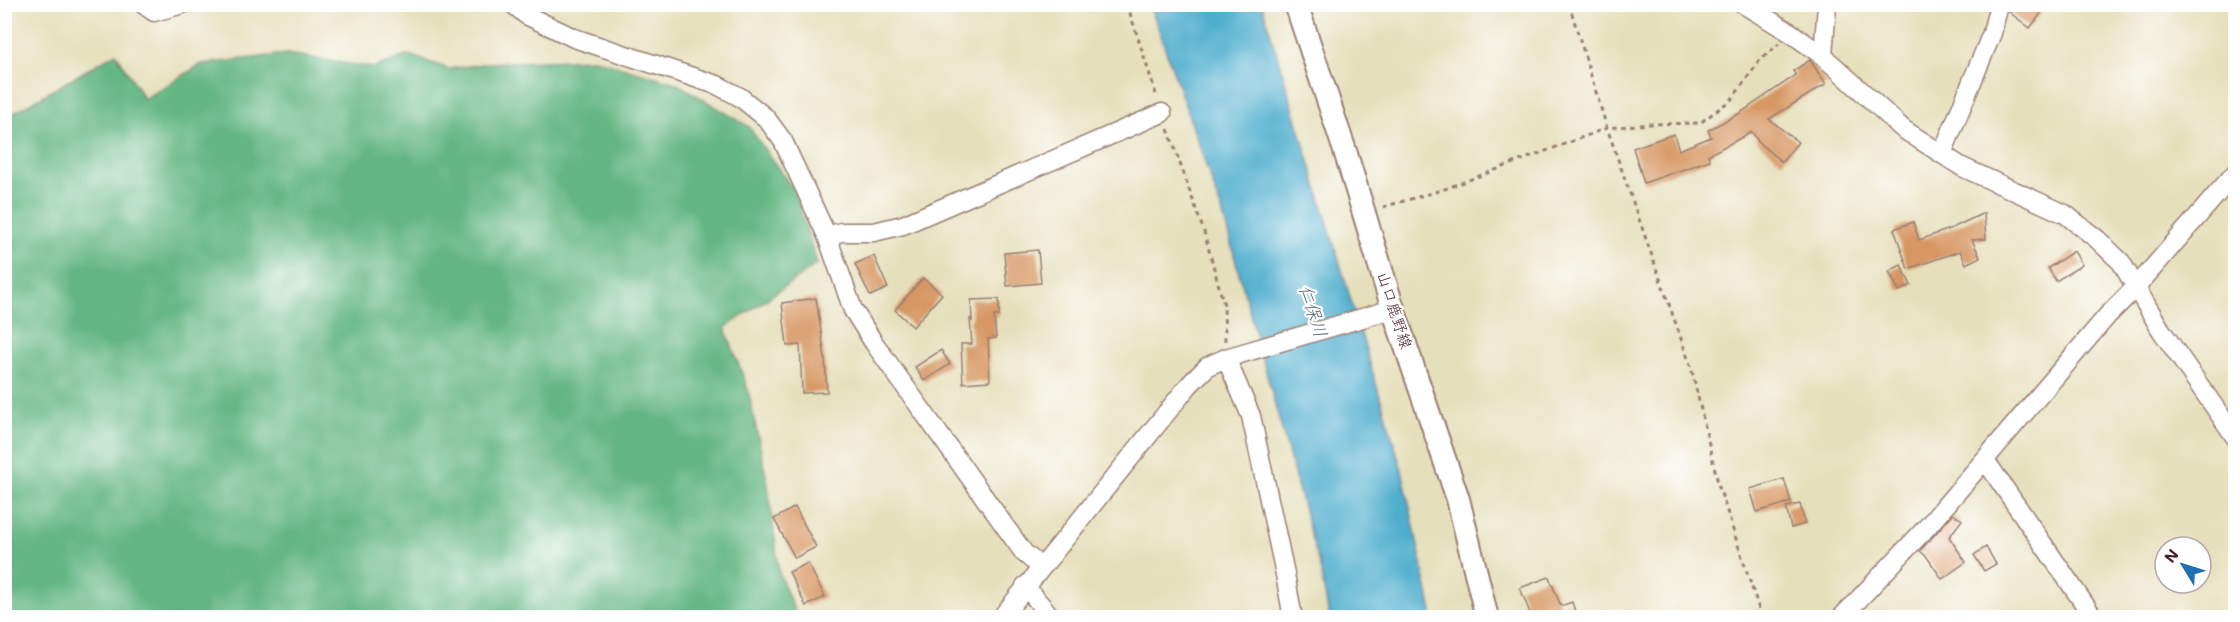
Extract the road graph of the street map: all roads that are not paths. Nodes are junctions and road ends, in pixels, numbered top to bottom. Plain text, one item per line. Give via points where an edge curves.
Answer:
1 (143, 4) edge
2 (183, 4) edge
3 (513, 4) edge
4 (1296, 4) edge
5 (1743, 4) edge
6 (1827, 4) edge
7 (1999, 4) edge
8 (1823, 56) junction
9 (1162, 113) road end
10 (1942, 154) junction
11 (2235, 172) edge
12 (827, 236) junction
13 (2137, 286) junction
14 (1382, 312) junction
15 (1230, 357) junction
16 (2235, 438) edge
17 (1985, 460) junction
18 (1041, 567) junction
19 (1025, 586) junction
20 (1001, 618) edge
21 (1052, 618) edge
22 (1293, 618) edge
23 (1487, 618) edge
24 (1841, 618) edge
25 (2094, 618) edge

1 - 2 street via 154,12
3 - 12 street via 526,15 574,38 717,85 740,97 766,118 783,141
4 - 14 main road, 山口鹿野線 via 1364,212
5 - 8 street
6 - 8 street
7 - 10 street via 1992,33
8 - 10 street via 1903,129
9 - 12 street via 903,225
10 - 13 street via 2065,214 2121,262
11 - 13 street
12 - 18 street via 853,310 874,343 1024,553
13 - 16 street via 2161,330
13 - 17 street
14 - 15 street
14 - 23 main road, 山口鹿野線 via 1458,499
15 - 18 street via 1209,366 1189,385
15 - 22 street via 1251,416
17 - 24 street
17 - 25 street
18 - 19 street
19 - 20 street
19 - 21 street

